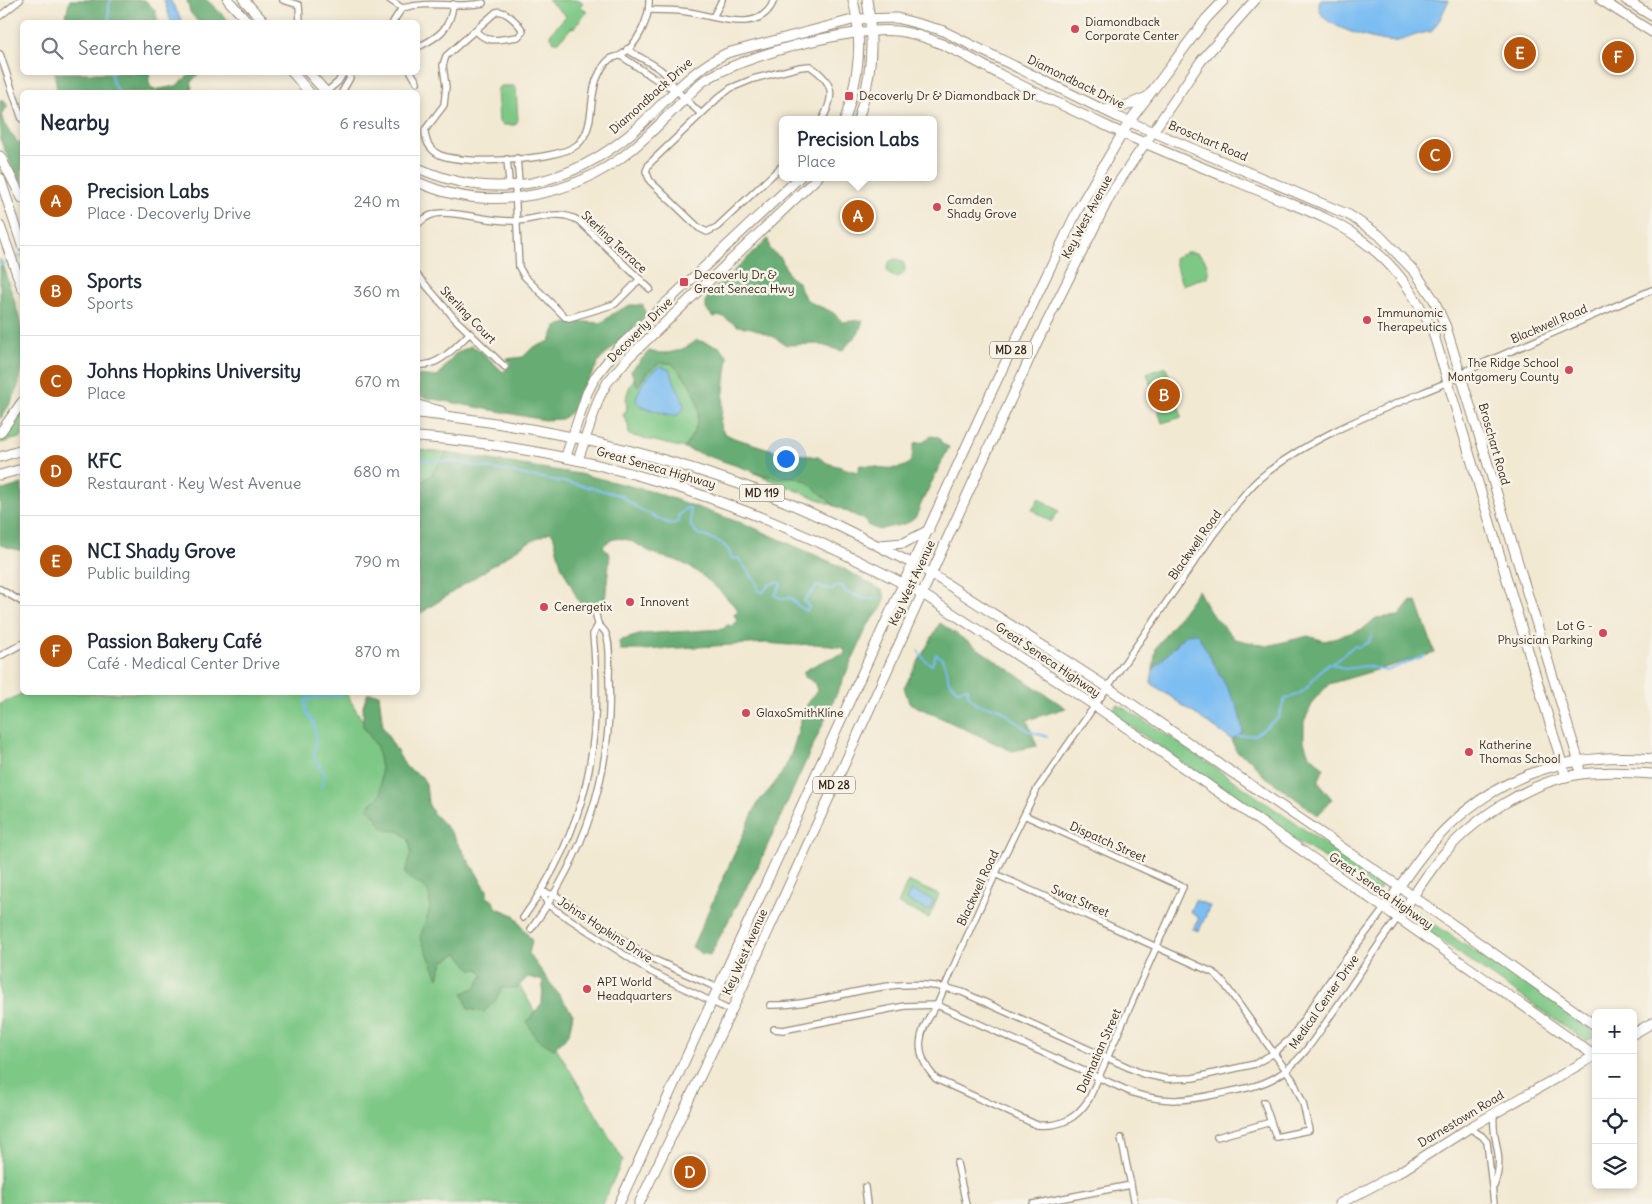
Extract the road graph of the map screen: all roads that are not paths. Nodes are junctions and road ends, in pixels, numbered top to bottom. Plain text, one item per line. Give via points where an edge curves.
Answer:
1 (20, 0) edge
2 (228, 0) edge
3 (244, 0) edge
4 (283, 0) edge
5 (390, 0) edge
6 (649, 0) edge
7 (722, 0) edge
8 (774, 0) edge
9 (852, 0) edge
10 (867, 0) edge
11 (1224, 0) edge
12 (1255, 0) edge
13 (1601, 0) edge
14 (1626, 0) edge
15 (300, 3) edge
16 (483, 3) dead end
17 (453, 4) junction
18 (402, 8) junction
19 (650, 10) junction
20 (0, 16) edge
21 (1652, 16) edge
22 (713, 17) junction
23 (869, 18) junction
24 (856, 19) junction
25 (246, 20) edge
26 (262, 20) edge
27 (300, 20) edge
28 (394, 20) edge
29 (475, 30) junction
30 (871, 31) junction
31 (857, 32) junction
32 (1652, 32) edge
33 (420, 47) edge
34 (627, 49) junction
35 (0, 54) edge
36 (621, 56) junction
37 (295, 75) edge
38 (311, 75) edge
39 (343, 75) edge
40 (348, 75) edge
41 (413, 75) edge
42 (417, 82) dead end
43 (675, 89) junction
44 (307, 90) edge
45 (324, 90) edge
46 (328, 90) edge
47 (343, 90) edge
48 (1147, 97) junction
49 (685, 98) junction
50 (1104, 110) junction
51 (20, 112) edge
52 (701, 114) junction
53 (824, 116) edge
54 (845, 116) edge
55 (859, 116) edge
56 (1129, 122) junction
57 (1152, 130) junction
58 (1122, 133) junction
59 (1144, 142) junction
60 (0, 156) edge
61 (517, 158) junction
62 (507, 159) junction
63 (420, 169) edge
64 (779, 169) edge
65 (0, 178) edge
66 (796, 181) edge
67 (814, 181) edge
68 (420, 183) edge
69 (514, 187) junction
70 (20, 194) edge
71 (515, 198) junction
72 (516, 221) junction
73 (420, 222) edge
74 (0, 226) edge
75 (20, 239) edge
76 (420, 278) edge
77 (640, 279) junction
78 (20, 282) edge
79 (650, 289) dead end
80 (1652, 290) edge
81 (470, 333) junction
82 (420, 365) edge
83 (505, 367) dead end
84 (1462, 376) junction
85 (1448, 382) junction
86 (20, 405) edge
87 (420, 406) edge
88 (420, 413) edge
89 (463, 418) junction
90 (0, 433) edge
91 (420, 437) edge
92 (572, 438) junction
93 (583, 440) junction
94 (20, 451) edge
95 (566, 456) junction
96 (0, 457) edge
97 (578, 460) junction
98 (20, 470) edge
99 (0, 475) edge
100 (929, 530) junction
101 (880, 546) junction
102 (913, 564) junction
103 (930, 573) junction
104 (904, 583) junction
105 (0, 589) edge
106 (921, 593) junction
107 (20, 601) edge
108 (595, 607) dead end
109 (598, 625) junction
110 (20, 645) edge
111 (0, 656) edge
112 (1107, 687) junction
113 (1094, 705) junction
114 (1578, 759) junction
115 (1652, 759) edge
116 (1562, 763) junction
117 (1580, 774) junction
118 (1652, 774) edge
119 (1566, 777) junction
120 (1024, 815) junction
121 (995, 874) junction
122 (1183, 887) joint
123 (1400, 887) junction
124 (542, 892) junction
125 (555, 895) junction
126 (1413, 896) junction
127 (548, 905) junction
128 (1384, 909) junction
129 (523, 918) dead end
130 (1398, 918) junction
131 (531, 929) dead end
132 (1156, 947) junction
133 (944, 987) junction
134 (718, 989) junction
135 (738, 997) junction
136 (712, 1002) junction
137 (937, 1004) junction
138 (770, 1005) dead end
139 (731, 1012) junction
140 (1592, 1023) edge
141 (1652, 1023) edge
142 (774, 1029) dead end
143 (1637, 1032) edge
144 (1274, 1053) junction
145 (1594, 1054) edge
146 (1592, 1057) edge
147 (1107, 1058) junction
148 (1286, 1070) junction
149 (1099, 1077) junction
150 (1264, 1102) dead end
151 (1494, 1114) junction
152 (1271, 1122) junction
153 (1469, 1128) junction
154 (1121, 1138) dead end
155 (1217, 1138) dead end
156 (957, 1162) dead end
157 (1131, 1185) junction
158 (1494, 1186) junction
159 (865, 1188) dead end
160 (619, 1204) edge
161 (639, 1204) edge
162 (867, 1204) edge
163 (966, 1204) edge
164 (1033, 1204) edge
165 (1135, 1204) edge
166 (1339, 1204) edge
167 (1494, 1204) edge

1 - 20 street
2 - 25 main road
3 - 26 main road
4 - 15 street
5 - 18 street
6 - 19 street
7 - 22 street
8 - 22 street via 764,15 750,21
9 - 24 main road
10 - 23 main road
11 - 48 main road, Key West Avenue / MD 28
12 - 57 main road, Key West Avenue / MD 28 via 1201,61
13 - 32 main road
14 - 21 main road
15 - 27 street
16 - 17 street
17 - 18 street via 430,0
17 - 33 street via 448,26
18 - 28 street
19 - 22 street
19 - 34 street via 642,31
23 - 24 main road, Diamondback Drive
23 - 30 main road
23 - 50 main road, Diamondback Drive via 897,18 941,30
24 - 31 main road
24 - 43 main road, Diamondback Drive via 727,54 708,62
29 - 29 street via 487,40 518,37 523,31 500,11
29 - 62 street via 446,56 443,65 445,98 440,112 425,130 426,141 434,152 447,156 480,161
30 - 31 main road, Diamondback Drive
30 - 55 main road via 871,70
30 - 58 main road, Diamondback Drive via 896,31 935,41
31 - 49 main road, Diamondback Drive via 733,65 702,82
31 - 54 main road via 859,68
34 - 36 street
34 - 43 street via 664,71
35 - 51 street
36 - 43 street
36 - 61 street via 610,59 599,73 591,96 586,131 577,145 561,153
37 - 44 main road
38 - 45 main road
39 - 46 street
40 - 47 street via 350,78
41 - 42 street
43 - 49 street
43 - 69 main road, Diamondback Drive via 635,129 591,162 552,179
48 - 50 main road
48 - 56 main road, Key West Avenue / MD 28
49 - 52 street
49 - 71 main road, Diamondback Drive via 643,139 598,173 552,192
50 - 56 main road, Diamondback Drive
52 - 53 street via 738,84 805,66 813,68 831,89 832,98
52 - 64 street via 652,161 646,171 648,178 701,230 710,231 717,227
56 - 57 main road, Diamondback Drive
56 - 58 main road, Key West Avenue / MD 28
57 - 59 main road, Key West Avenue / MD 28
57 - 84 main road, Broschart Road via 1341,210 1378,235 1427,288 1446,327
58 - 59 main road, Diamondback Drive
58 - 100 main road, Key West Avenue / MD 28 via 1077,211
59 - 85 main road, Broschart Road via 1333,222 1370,246 1405,280 1415,295 1433,332
59 - 103 main road, Key West Avenue / MD 28 via 1112,192 1038,340
60 - 70 main road
61 - 62 street
61 - 69 street via 519,182
62 - 69 street via 509,182
63 - 69 main road, Diamondback Drive via 453,180
65 - 75 main road
66 - 92 main road, Decoverly Drive via 618,348 596,376 578,415
67 - 93 main road, Decoverly Drive via 627,359 606,383
68 - 71 main road, Diamondback Drive via 480,198
69 - 71 street
71 - 72 street
72 - 73 street, Sterling Terrace via 442,213
72 - 77 street, Sterling Terrace via 558,214 571,216
72 - 77 street via 517,257 524,276 565,317 615,304
74 - 78 main road
76 - 81 street, Sterling Court
77 - 79 street, Sterling Terrace
80 - 84 street, Blackwell Road via 1468,370
81 - 82 street via 440,359
81 - 83 street, Sterling Court
84 - 85 street, Blackwell Road
84 - 114 main road, Broschart Road
85 - 112 street, Blackwell Road via 1317,439 1259,480 1214,535
85 - 116 main road, Broschart Road
86 - 90 main road
87 - 89 main road
88 - 89 main road, Great Seneca Highway / MD 119
89 - 92 main road, Great Seneca Highway / MD 119
91 - 95 main road, Great Seneca Highway / MD 119 via 465,440
92 - 93 main road, Great Seneca Highway / MD 119
92 - 95 main road, Decoverly Drive
93 - 97 main road, Decoverly Drive
93 - 101 main road, Great Seneca Highway / MD 119 via 651,455 722,478 818,516
94 - 96 main road
95 - 97 main road, Great Seneca Highway / MD 119
97 - 104 main road, Great Seneca Highway / MD 119 via 718,499 823,542
98 - 99 main road
100 - 101 main road via 904,543
100 - 102 main road, Key West Avenue / MD 28
101 - 102 main road, Great Seneca Highway / MD 119
102 - 103 main road, Great Seneca Highway / MD 119
102 - 104 main road, Key West Avenue / MD 28
103 - 106 main road, Key West Avenue / MD 28
103 - 112 main road, Great Seneca Highway
104 - 106 main road, Great Seneca Highway / MD 119
104 - 134 main road, Key West Avenue / MD 28
105 - 107 street
106 - 113 main road, Great Seneca Highway
106 - 135 main road, Key West Avenue / MD 28
108 - 109 street
109 - 124 street via 593,634 597,719 592,762 576,820
109 - 125 street via 606,633 609,655 607,751 596,800 576,853
110 - 111 street
112 - 113 street, Blackwell Road
112 - 123 main road, Great Seneca Highway
113 - 120 street, Blackwell Road
113 - 128 main road, Great Seneca Highway
114 - 115 main road, Medical Center Drive
114 - 116 main road, Medical Center Drive
114 - 117 main road, Broschart Road
116 - 119 main road, Broschart Road
116 - 123 main road, Medical Center Drive via 1546,767 1485,796 1437,837
117 - 118 main road, Medical Center Drive
117 - 119 main road, Medical Center Drive
119 - 126 main road, Medical Center Drive via 1512,799 1478,822 1442,855
120 - 121 street, Blackwell Road
120 - 122 street, Dispatch Street
121 - 132 street, Swat Street
121 - 133 street, Blackwell Road
122 - 132 street, Dalmatian Street
123 - 126 main road, Great Seneca Highway
123 - 128 main road, Medical Center Drive
124 - 125 street, Johns Hopkins Drive
124 - 127 street, Johns Hopkins Drive
124 - 129 street
125 - 127 street
125 - 134 street, Johns Hopkins Drive via 653,959
126 - 130 main road, Medical Center Drive
126 - 140 main road, Great Seneca Highway
127 - 131 street
127 - 136 street, Johns Hopkins Drive via 651,972
128 - 130 main road, Great Seneca Highway
128 - 144 street, Medical Center Drive via 1291,1038
130 - 145 main road, Great Seneca Highway
130 - 148 street, Medical Center Drive via 1377,944 1311,1044
132 - 144 street, Swat Street via 1214,973
132 - 147 street, Dalmatian Street
133 - 137 street, Blackwell Road
133 - 138 street, Medical Center Drive via 898,985 793,1005
133 - 147 street, Medical Center Drive via 962,992
134 - 135 street, Johns Hopkins Drive
134 - 136 main road, Key West Avenue / MD 28
135 - 139 main road, Key West Avenue / MD 28
136 - 139 street, Johns Hopkins Drive
136 - 160 main road, Key West Avenue / MD 28
137 - 142 street via 905,1006 783,1030
137 - 149 street, Medical Center Drive
137 - 149 street, Dalmatian Street via 928,1017 919,1046 926,1068 936,1079 1037,1125 1063,1123 1076,1116 1089,1099
139 - 161 main road, Key West Avenue / MD 28
141 - 143 main road
144 - 147 street, Medical Center Drive via 1244,1067 1179,1080 1155,1077
144 - 148 street, Swat Street
146 - 151 main road, Darnestown Road
147 - 149 street, Dalmatian Street
148 - 149 street, Medical Center Drive via 1258,1085 1180,1101 1149,1098
148 - 152 street, Swat Street via 1300,1094 1308,1130 1276,1137
150 - 152 street
151 - 153 main road, Darnestown Road
151 - 158 street via 1499,1173
152 - 155 street
153 - 158 street via 1487,1142
153 - 166 main road, Darnestown Road via 1398,1173
154 - 157 street
156 - 163 street
157 - 164 street
157 - 165 street
158 - 167 street
159 - 162 street

